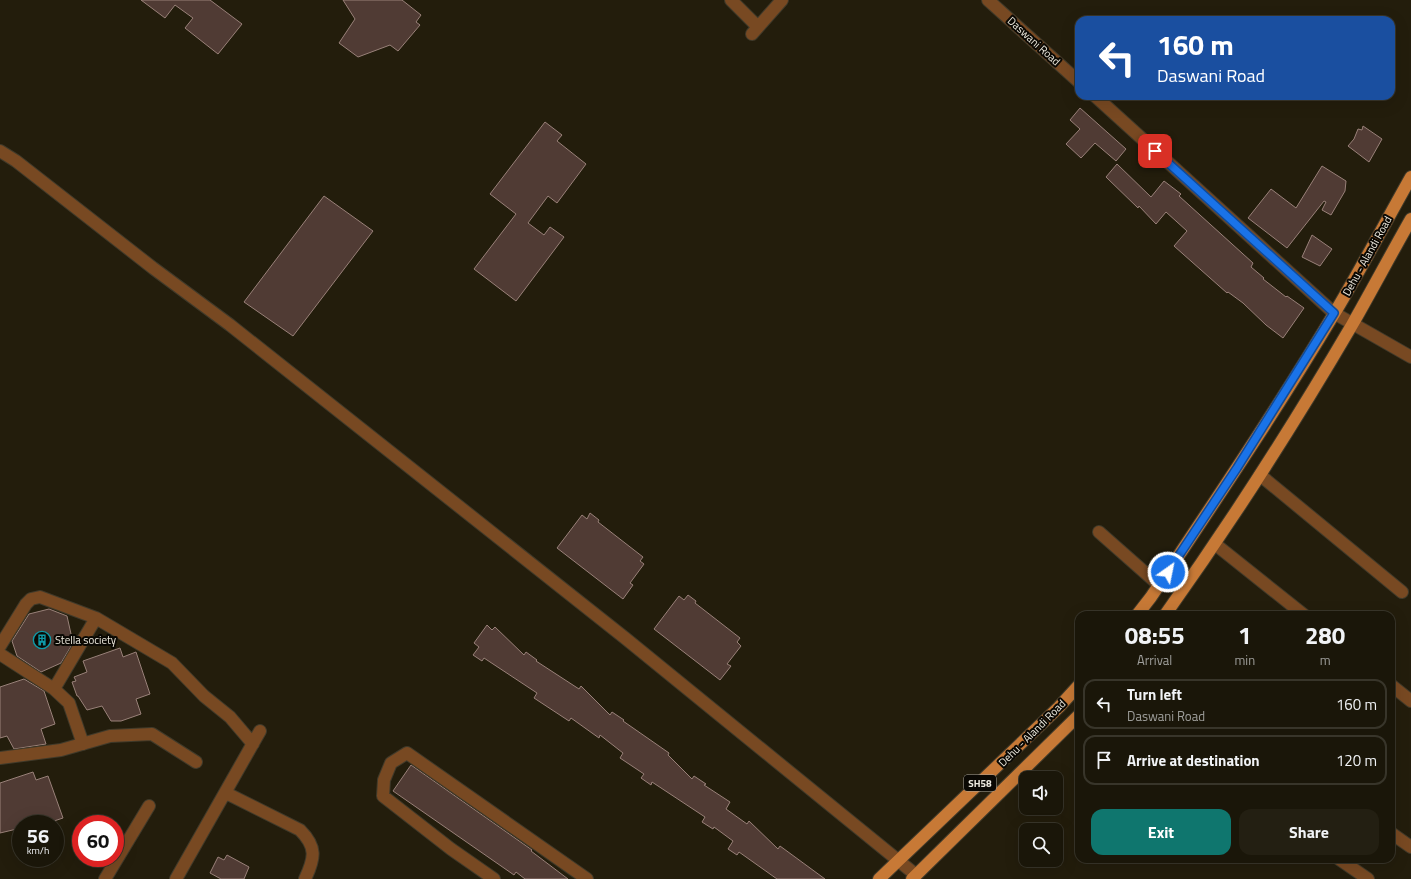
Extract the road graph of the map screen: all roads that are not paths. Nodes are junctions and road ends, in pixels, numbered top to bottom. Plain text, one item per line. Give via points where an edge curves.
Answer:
1 (730, 0) edge
2 (988, 0) edge
3 (780, 1) edge
4 (744, 4) edge
5 (1075, 78) edge
6 (1099, 100) edge
7 (0, 151) edge
8 (1411, 177) edge
9 (1411, 219) edge
10 (1334, 313) junction
11 (1352, 324) junction
12 (1411, 357) edge
13 (1260, 475) junction
14 (1099, 532) dead end
15 (1215, 544) junction
16 (1159, 585) junction
17 (1402, 592) dead end
18 (1140, 611) edge
19 (1168, 611) edge
20 (1299, 611) edge
21 (96, 618) junction
22 (0, 646) edge
23 (0, 654) edge
24 (1395, 688) edge
25 (54, 689) junction
26 (1075, 689) edge
27 (1411, 701) edge
28 (1075, 719) edge
29 (260, 731) dead end
30 (83, 744) junction
31 (253, 744) junction
32 (0, 758) edge
33 (196, 762) dead end
34 (226, 793) junction
35 (149, 806) dead end
36 (1395, 836) edge
37 (1411, 847) edge
38 (898, 860) junction
39 (1344, 863) edge
40 (914, 877) edge
41 (105, 879) edge
42 (176, 879) edge
43 (305, 879) edge
44 (494, 879) edge
45 (587, 879) edge
46 (879, 879) edge
47 (1368, 879) edge

1 - 4 street
2 - 5 street, Daswani Road
3 - 4 street via 755,30
6 - 10 street
7 - 38 street via 230,325 619,633
8 - 10 main road, Dehu - Alandi Road
9 - 11 main road, Dehu - Alandi Road
10 - 11 street
10 - 16 main road, Dehu - Alandi Road via 1237,468
11 - 12 street
11 - 13 main road, Dehu - Alandi Road
13 - 15 main road, Dehu - Alandi Road
13 - 17 street
14 - 16 street
15 - 19 main road, Dehu - Alandi Road
15 - 20 street
16 - 18 main road, Dehu - Alandi Road
21 - 22 street via 40,597 31,599
21 - 25 street
21 - 31 street via 172,663 204,696 230,717
23 - 25 street
24 - 27 street
25 - 30 street via 69,703
26 - 38 main road, Dehu - Alandi Road / SH58
28 - 40 main road, Dehu - Alandi Road / SH58
29 - 31 street
30 - 32 street via 61,750
30 - 33 street via 110,736 152,734
31 - 34 street
34 - 42 street
34 - 43 street via 300,830 308,838 314,856
35 - 41 street
36 - 37 street
38 - 40 street
38 - 46 main road, Dehu - Alandi Road / SH58
39 - 47 street
44 - 45 street via 382,796 384,780 391,763 407,753

